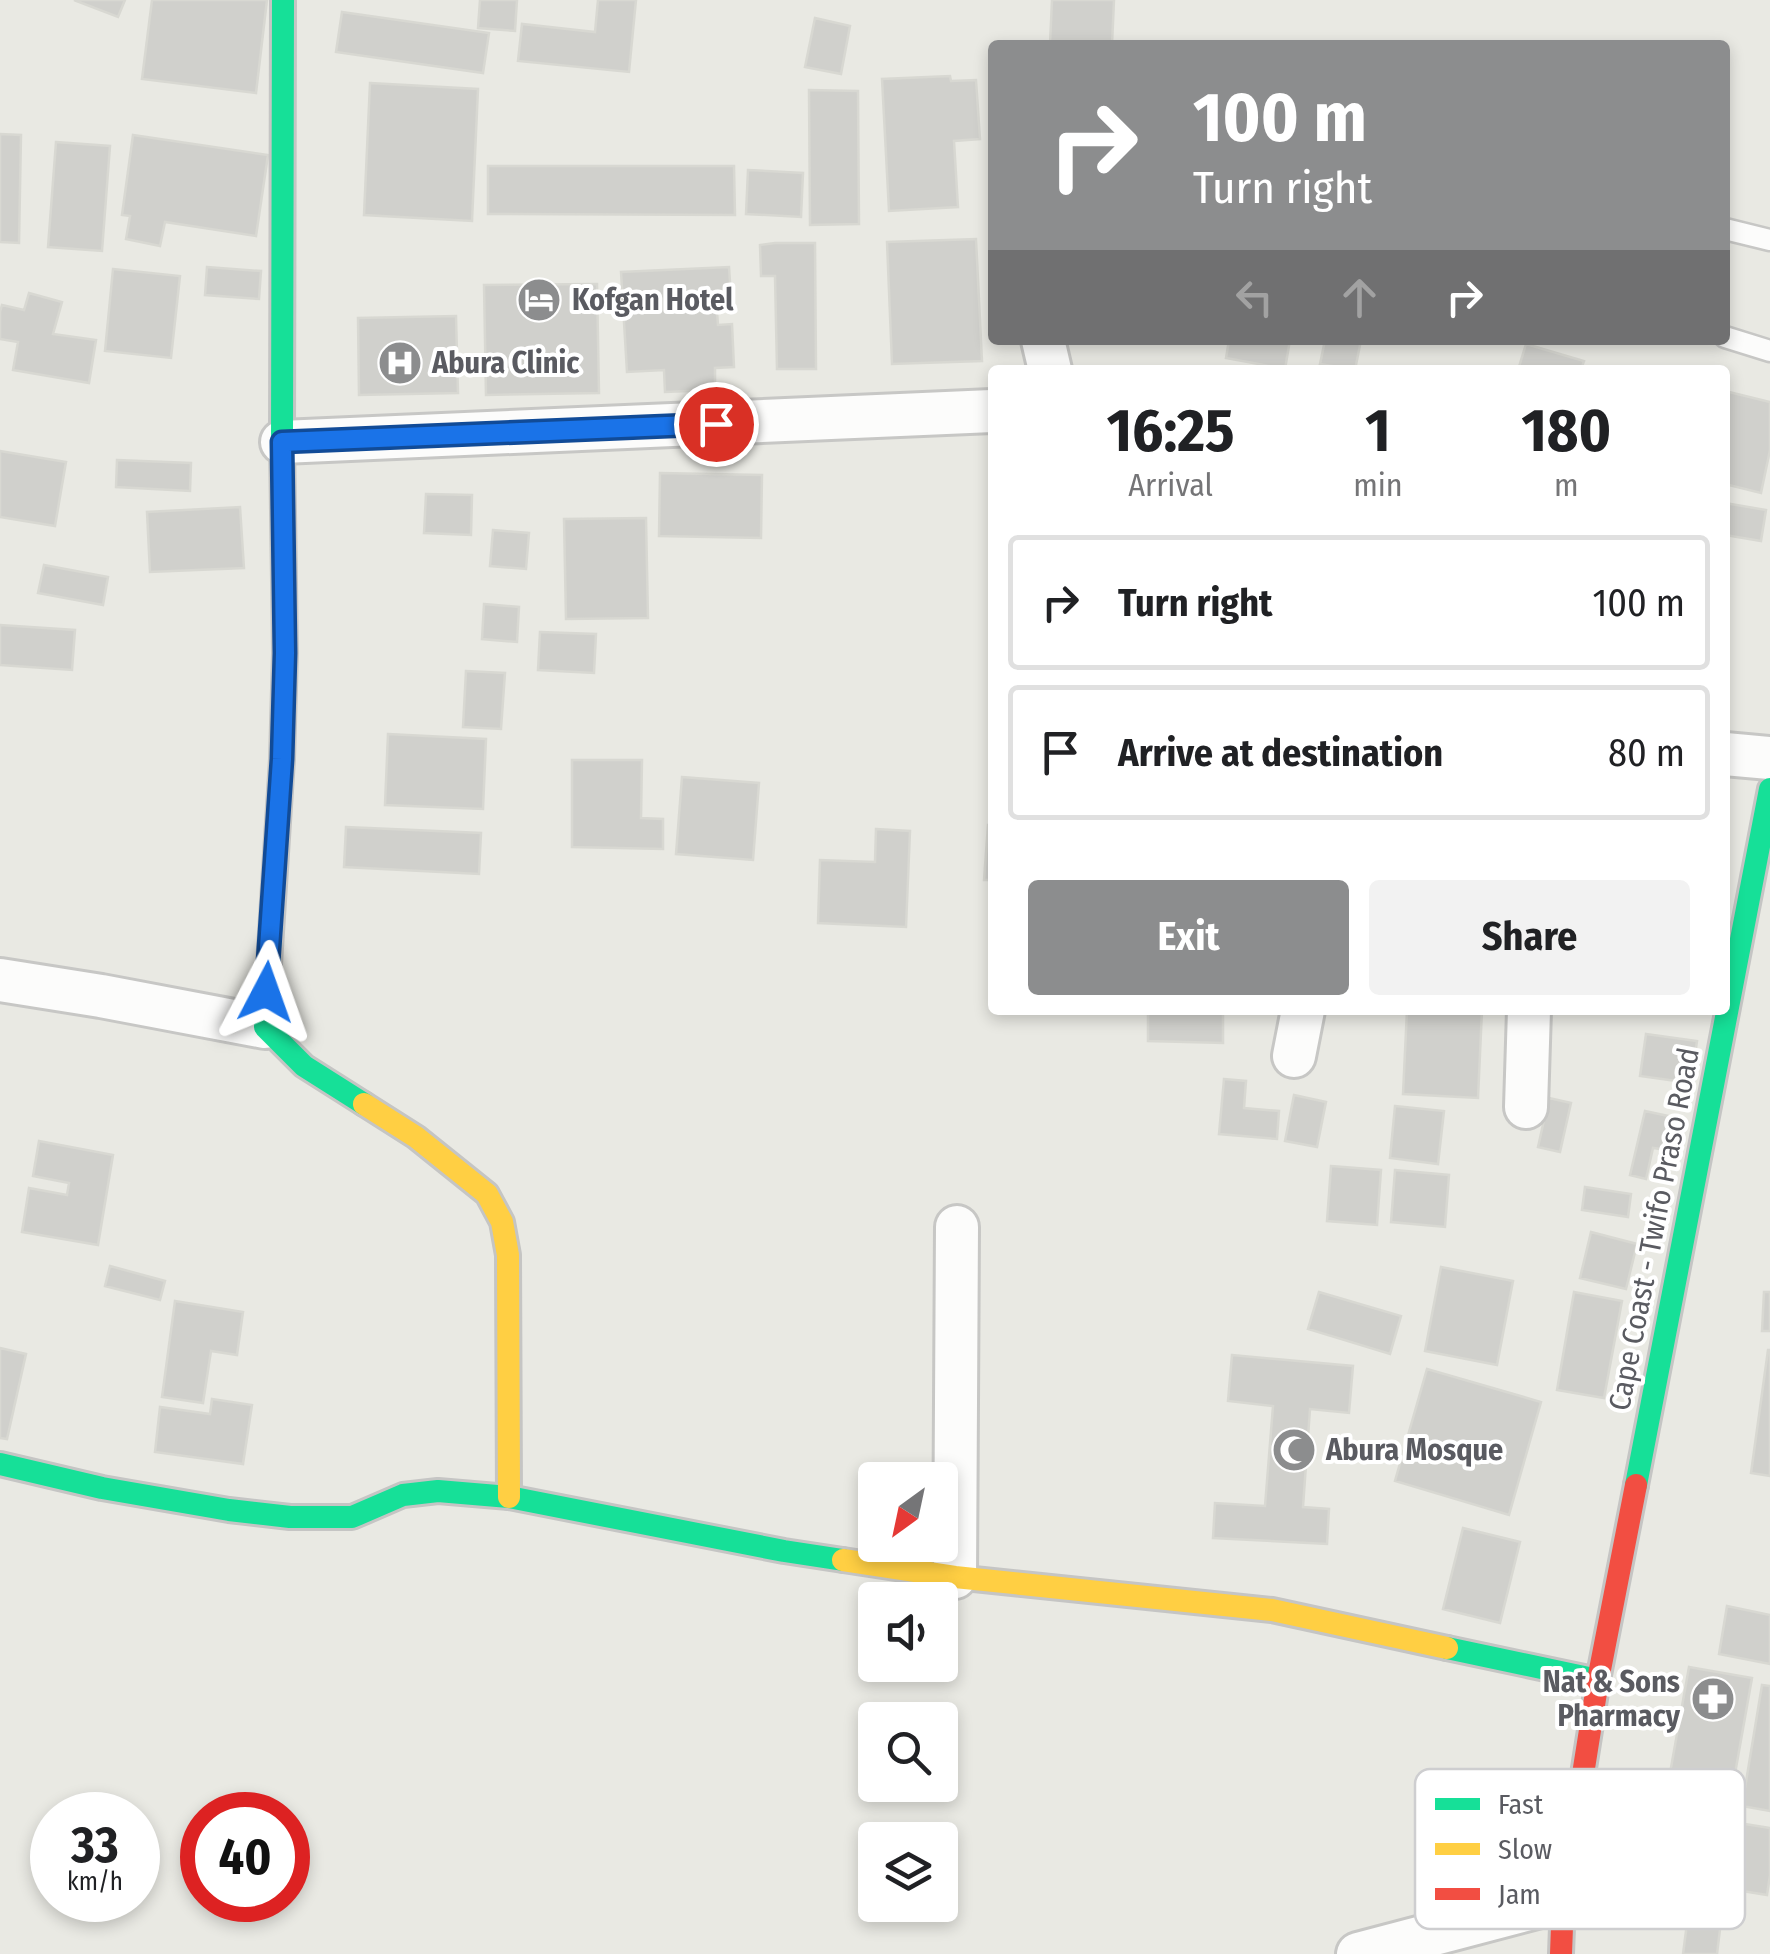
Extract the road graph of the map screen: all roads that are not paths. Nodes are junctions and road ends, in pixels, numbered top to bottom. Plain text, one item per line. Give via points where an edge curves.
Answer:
1 (283, 0) edge
2 (1730, 231) edge
3 (1770, 240) edge
4 (1730, 340) edge
5 (1770, 352) edge
6 (988, 412) edge
7 (282, 442) junction
8 (1730, 754) edge
9 (1770, 758) edge
10 (1770, 790) edge
11 (0, 980) edge
12 (1730, 997) edge
13 (1302, 1015) edge
14 (1529, 1015) edge
15 (1727, 1015) edge
16 (265, 1027) junction
17 (1294, 1056) dead end
18 (1526, 1107) dead end
19 (957, 1227) dead end
20 (0, 1464) edge
21 (509, 1497) junction
22 (955, 1577) junction
23 (1598, 1680) junction
24 (1584, 1769) edge
25 (1453, 1929) edge
26 (1562, 1929) edge
27 (1358, 1954) edge
28 (1562, 1954) edge

1 - 7 street
2 - 3 lane
4 - 5 lane
6 - 7 street
7 - 16 street via 282,759
8 - 9 street
10 - 12 street, Cape Coast - Twifo Praso Road
11 - 16 street
13 - 17 street
14 - 18 street
15 - 23 street, Cape Coast - Twifo Praso Road
16 - 21 street via 304,1066 416,1137 487,1194 502,1222 508,1255
19 - 22 street
20 - 21 street via 102,1488 290,1517 352,1517 403,1496 438,1492
21 - 22 street
22 - 23 street via 1272,1610
23 - 24 street, Cape Coast - Twifo Praso Road
25 - 27 street
26 - 28 street, Cape Coast - Twifo Praso Road

